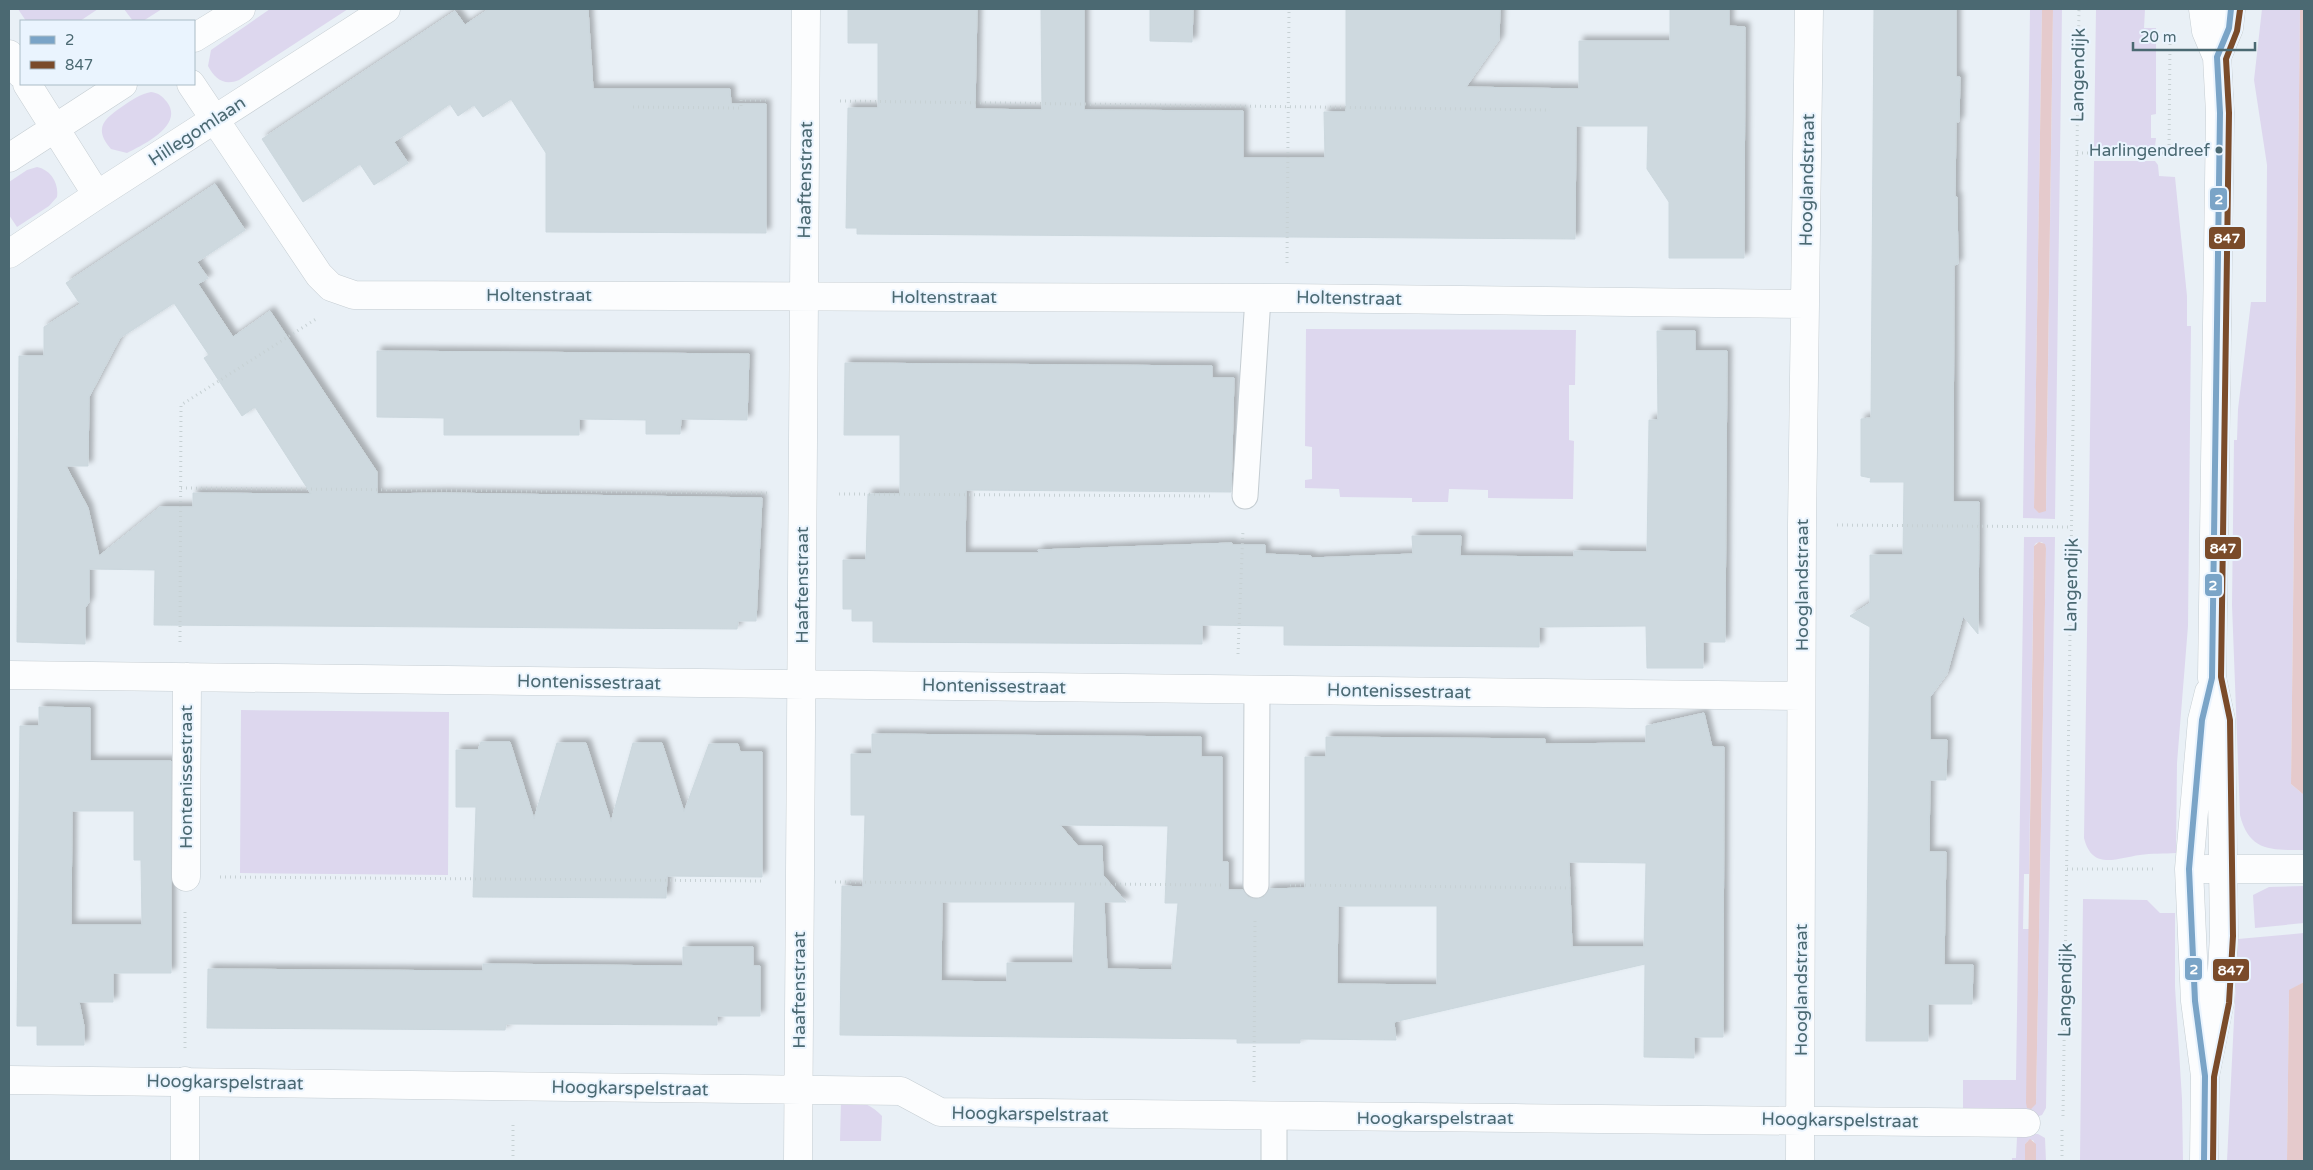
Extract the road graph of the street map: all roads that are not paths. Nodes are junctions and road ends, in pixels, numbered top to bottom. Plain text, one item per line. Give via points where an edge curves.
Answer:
1 (241, 9) edge
2 (386, 9) edge
3 (806, 9) edge
4 (1809, 9) edge
5 (2203, 9) edge
6 (2231, 9) edge
7 (195, 37) edge
8 (9, 54) edge
9 (2217, 57) junction
10 (20, 72) edge
11 (28, 85) edge
12 (120, 85) edge
13 (192, 85) edge
14 (214, 119) junction
15 (54, 128) junction
16 (9, 158) edge
17 (97, 195) junction
18 (9, 254) edge
19 (803, 296) junction
20 (1258, 298) junction
21 (1805, 304) junction
22 (1245, 496) road end
23 (9, 675) edge
24 (187, 677) junction
25 (2212, 678) junction
26 (801, 684) junction
27 (1246, 689) junction
28 (1801, 696) junction
29 (2189, 869) junction
30 (2223, 869) junction
31 (2304, 869) edge
32 (186, 877) road end
33 (1256, 885) road end
34 (2206, 1076) junction
35 (9, 1080) edge
36 (185, 1082) junction
37 (798, 1090) junction
38 (1264, 1118) junction
39 (1800, 1119) junction
40 (2026, 1123) dead end
41 (185, 1161) edge
42 (798, 1161) edge
43 (1274, 1161) edge
44 (1800, 1161) edge
45 (2204, 1161) edge

1 - 7 street
2 - 14 street, Hillegomlaan
3 - 19 street, Haaftenstraat
4 - 21 street, Hooglandstraat
5 - 9 street via 2206,30
6 - 9 street via 2229,28
8 - 10 street
9 - 25 street via 2220,113
11 - 15 street
12 - 15 street
13 - 14 street, Holtenstraat
14 - 17 street, Hillegomlaan
14 - 19 street, Holtenstraat via 319,275 331,287 354,295
15 - 16 street
15 - 17 street
17 - 18 street, Hillegomlaan
19 - 20 street, Holtenstraat
19 - 26 street, Haaftenstraat
20 - 21 street, Holtenstraat
20 - 22 lane
21 - 28 street, Hooglandstraat
23 - 24 street, Hontenissestraat
24 - 26 street, Hontenissestraat
24 - 32 street, Hontenissestraat
25 - 29 street via 2202,720
25 - 30 street via 2221,720
26 - 27 street, Hontenissestraat
26 - 37 street, Haaftenstraat
27 - 28 street, Hontenissestraat
27 - 33 lane
28 - 39 street, Hooglandstraat
29 - 30 street
29 - 34 street via 2194,1001
30 - 31 street
30 - 34 street via 2224,936 2220,1001
34 - 45 street
35 - 36 street, Hoogkarspelstraat
36 - 37 street, Hoogkarspelstraat
36 - 41 street
37 - 38 street, Hoogkarspelstraat via 900,1091 940,1112
37 - 42 street, Haaftenstraat
38 - 39 street, Hoogkarspelstraat
38 - 43 lane
39 - 40 street, Hoogkarspelstraat
39 - 44 street, Hooglandstraat

